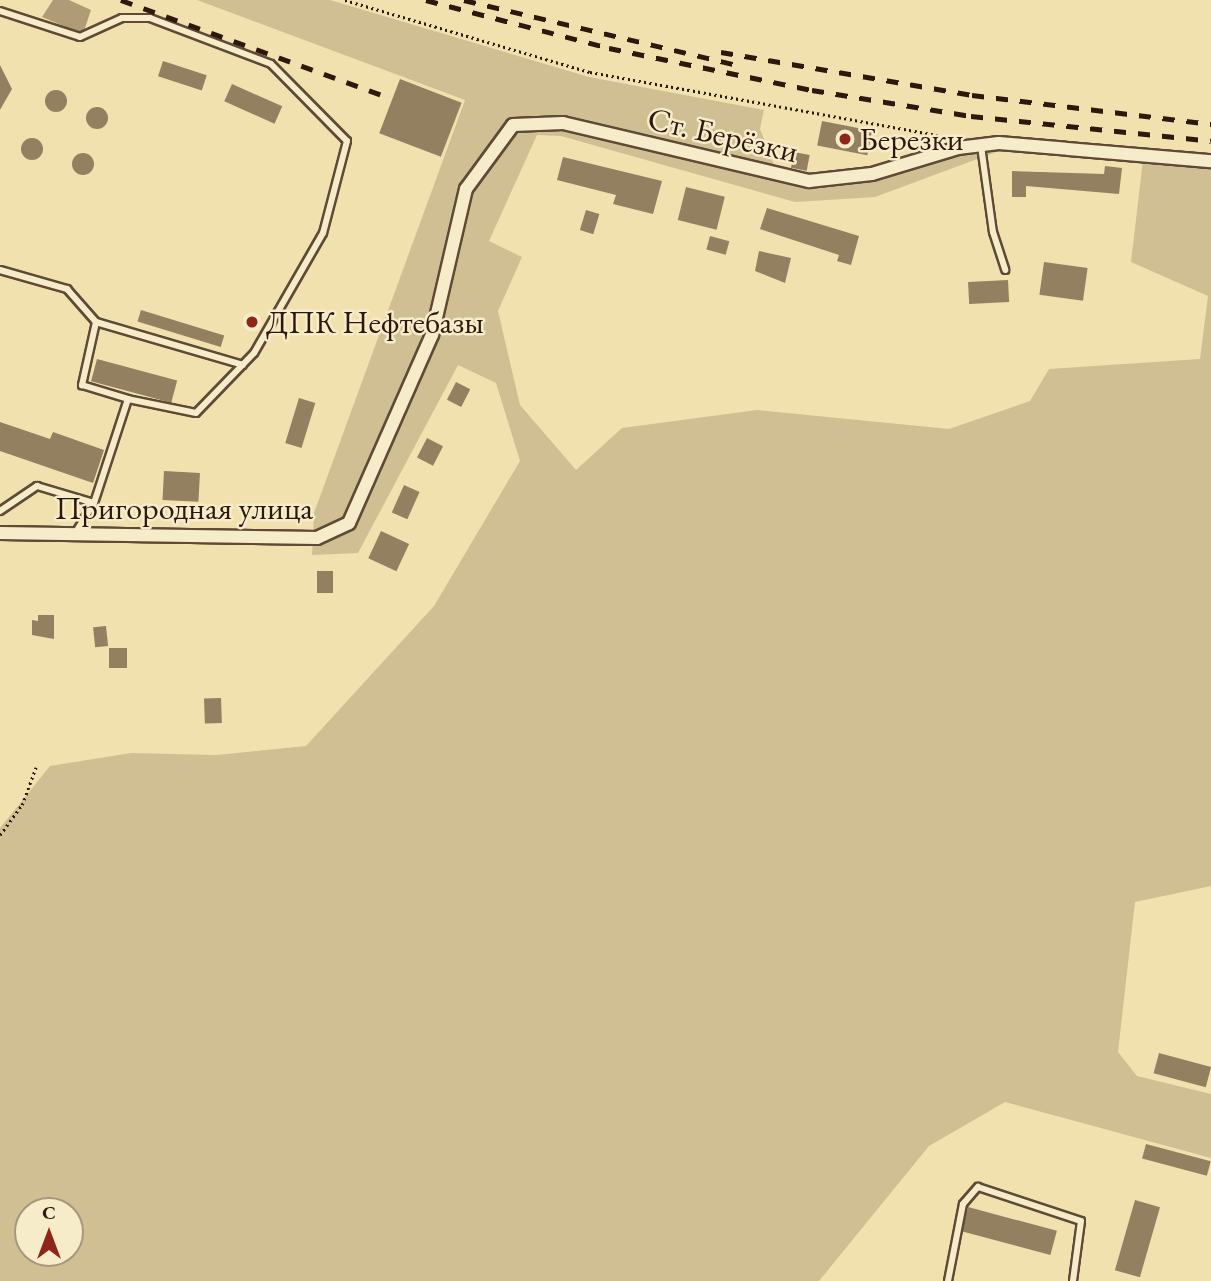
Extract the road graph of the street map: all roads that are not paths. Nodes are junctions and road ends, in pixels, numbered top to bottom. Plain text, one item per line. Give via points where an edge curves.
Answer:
1 (0, 11) edge
2 (513, 125) joint
3 (981, 146) junction
4 (1211, 161) edge
5 (0, 270) edge
6 (1005, 270) dead end
7 (96, 322) junction
8 (243, 365) junction
9 (128, 399) junction
10 (94, 503) junction
11 (0, 511) edge
12 (0, 533) edge
13 (74, 534) junction
14 (948, 1281) edge
15 (1073, 1281) edge

1 - 8 lane via 80,37 122,18 150,18 271,64 344,135 348,148 323,233
2 - 3 street, Ст. Берёзки via 563,123 809,181 872,174 958,148
2 - 13 street, Пригородная улица via 466,189 432,335 349,523 317,538
3 - 4 street, Ст. Берёзки via 999,143
3 - 6 lane via 993,232
5 - 7 lane via 67,289
7 - 8 lane
7 - 9 lane via 82,385
8 - 9 lane via 196,413
9 - 10 lane
10 - 11 lane via 37,486
10 - 13 lane
12 - 13 street, Пригородная улица
14 - 15 lane via 963,1204 978,1187 1081,1221

